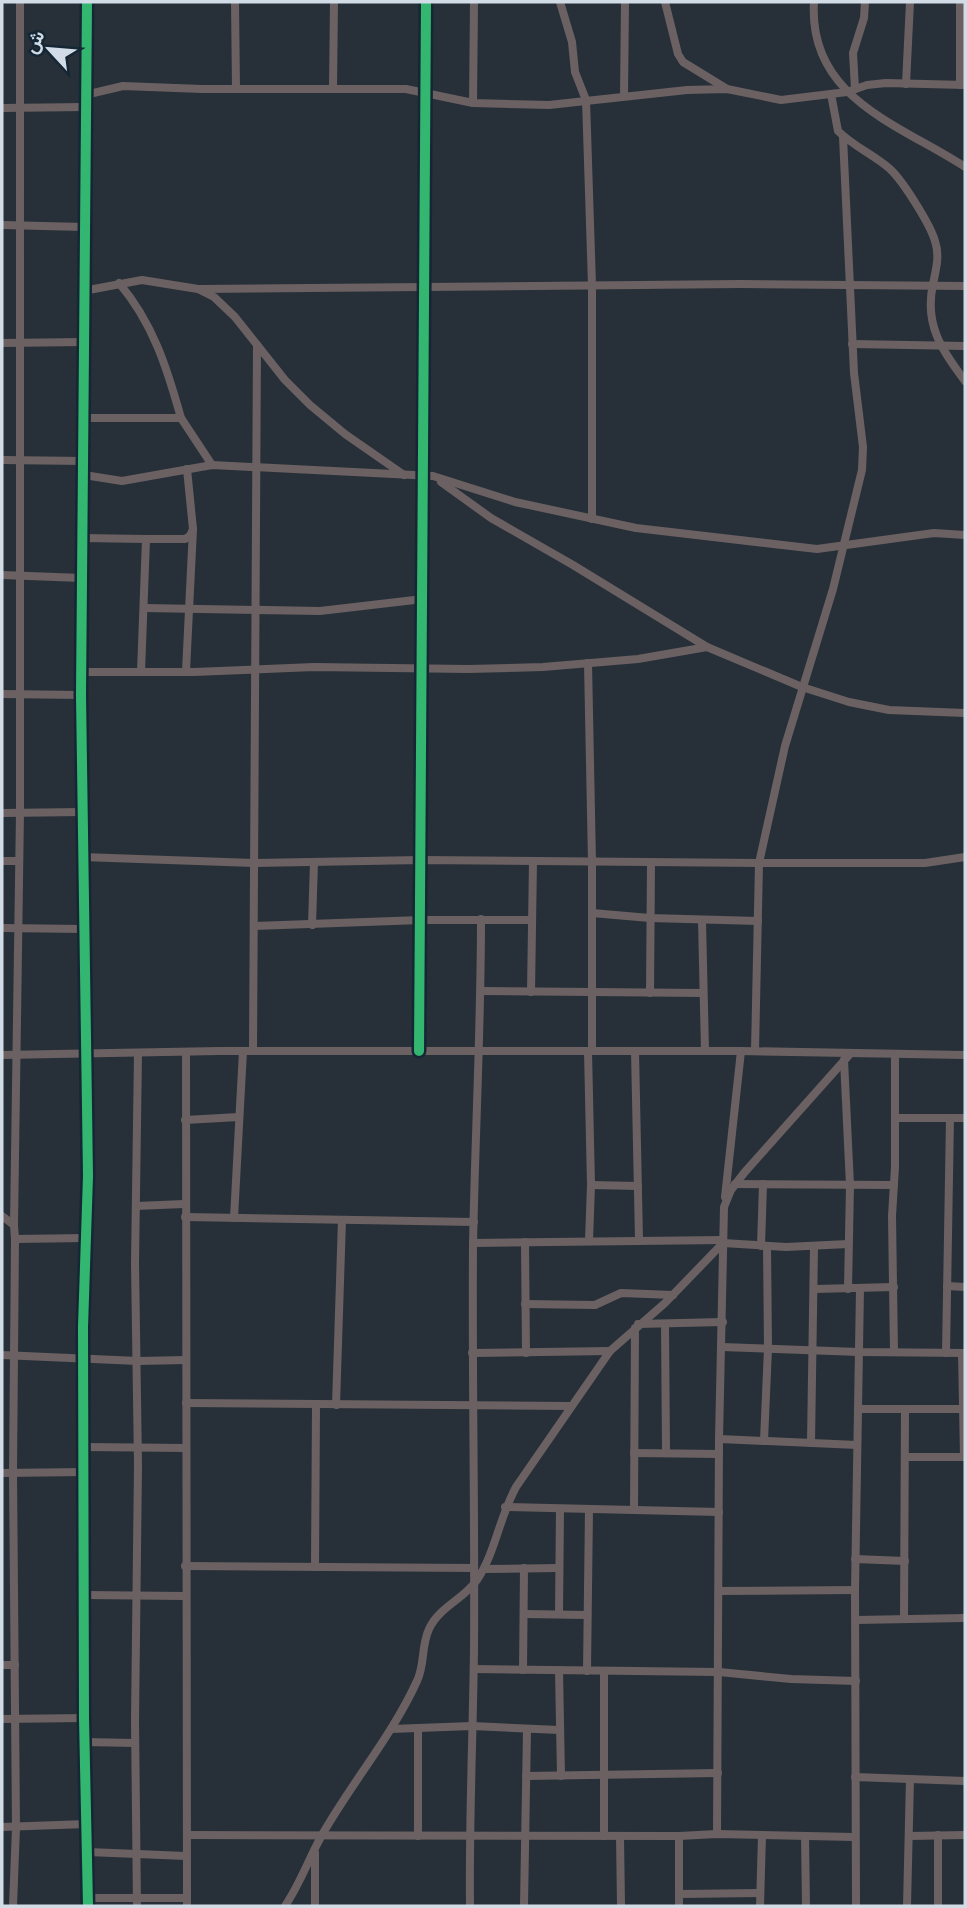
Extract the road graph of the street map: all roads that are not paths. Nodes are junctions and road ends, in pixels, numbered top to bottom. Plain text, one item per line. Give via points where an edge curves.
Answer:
1 (20, 2) edge
2 (87, 2) edge
3 (235, 2) edge
4 (334, 2) edge
5 (426, 2) edge
6 (474, 2) edge
7 (560, 2) edge
8 (625, 2) edge
9 (665, 2) edge
10 (814, 2) edge
11 (865, 2) edge
12 (910, 2) edge
13 (960, 2) edge
14 (906, 84) junction
15 (963, 85) edge
16 (333, 88) junction
17 (236, 89) junction
18 (727, 89) junction
19 (851, 90) junction
20 (425, 93) junction
21 (831, 94) junction
22 (85, 95) junction
23 (624, 96) junction
24 (586, 100) junction
25 (473, 103) junction
26 (19, 107) junction
27 (85, 107) junction
28 (2, 108) edge
29 (843, 137) junction
30 (965, 167) edge
31 (2, 225) edge
32 (20, 225) junction
33 (85, 226) junction
34 (119, 283) junction
35 (592, 285) junction
36 (849, 285) junction
37 (933, 285) junction
38 (965, 286) edge
39 (425, 287) junction
40 (198, 289) junction
41 (83, 291) junction
42 (83, 342) junction
43 (2, 343) edge
44 (20, 343) junction
45 (852, 344) junction
46 (257, 345) junction
47 (941, 346) junction
48 (965, 346) edge
49 (965, 381) edge
50 (83, 418) junction
51 (181, 418) junction
52 (2, 460) edge
53 (21, 460) junction
54 (84, 461) junction
55 (212, 465) junction
56 (256, 467) junction
57 (187, 469) junction
58 (83, 475) junction
59 (405, 475) junction
60 (422, 476) junction
61 (433, 476) junction
62 (592, 519) junction
63 (193, 529) junction
64 (965, 535) edge
65 (83, 538) junction
66 (146, 539) junction
67 (842, 545) junction
68 (2, 575) edge
69 (20, 575) junction
70 (82, 578) junction
71 (423, 599) junction
72 (144, 608) junction
73 (191, 610) junction
74 (256, 611) junction
75 (707, 646) junction
76 (588, 663) junction
77 (256, 668) junction
78 (422, 668) junction
79 (186, 671) junction
80 (81, 672) junction
81 (141, 672) junction
82 (802, 687) junction
83 (19, 693) junction
84 (2, 694) edge
85 (81, 695) junction
86 (965, 713) edge
87 (20, 812) junction
88 (82, 812) junction
89 (2, 813) edge
90 (82, 857) junction
91 (965, 857) edge
92 (421, 860) junction
93 (2, 861) edge
94 (19, 861) junction
95 (533, 861) junction
96 (314, 862) junction
97 (592, 862) junction
98 (254, 863) junction
99 (651, 863) junction
100 (759, 863) junction
101 (592, 914) junction
102 (650, 918) junction
103 (481, 919) junction
104 (421, 920) junction
105 (530, 920) junction
106 (702, 920) junction
107 (758, 921) junction
108 (312, 925) junction
109 (254, 926) junction
110 (2, 928) edge
111 (19, 928) junction
112 (83, 929) junction
113 (481, 991) junction
114 (531, 992) junction
115 (592, 993) junction
116 (650, 993) junction
117 (704, 993) junction
118 (243, 1051) junction
119 (253, 1051) junction
120 (419, 1051) junction
121 (590, 1051) junction
122 (635, 1051) junction
123 (705, 1051) junction
124 (741, 1051) junction
125 (755, 1051) junction
126 (186, 1052) junction
127 (478, 1052) junction
128 (86, 1053) junction
129 (138, 1053) junction
130 (895, 1054) junction
131 (2, 1055) edge
132 (965, 1055) edge
133 (18, 1056) junction
134 (847, 1057) junction
135 (239, 1117) junction
136 (895, 1118) junction
137 (950, 1118) junction
138 (965, 1118) edge
139 (185, 1120) junction
140 (735, 1184) junction
141 (590, 1185) junction
142 (638, 1185) junction
143 (763, 1185) junction
144 (849, 1185) junction
145 (894, 1185) junction
146 (184, 1204) junction
147 (136, 1206) junction
148 (724, 1207) junction
149 (2, 1216) edge
150 (185, 1217) junction
151 (234, 1218) junction
152 (342, 1220) junction
153 (474, 1222) junction
154 (14, 1225) junction
155 (86, 1238) junction
156 (15, 1239) junction
157 (639, 1240) junction
158 (589, 1241) junction
159 (723, 1241) junction
160 (525, 1242) junction
161 (473, 1243) junction
162 (848, 1244) junction
163 (764, 1246) junction
164 (814, 1247) junction
165 (947, 1286) junction
166 (894, 1287) junction
167 (965, 1287) edge
168 (814, 1289) junction
169 (848, 1289) junction
170 (860, 1289) junction
171 (673, 1295) junction
172 (525, 1304) junction
173 (723, 1322) junction
174 (665, 1324) junction
175 (636, 1326) junction
176 (722, 1347) junction
177 (768, 1348) junction
178 (812, 1350) junction
179 (610, 1351) junction
180 (859, 1352) junction
181 (894, 1352) junction
182 (472, 1353) junction
183 (526, 1353) junction
184 (946, 1353) junction
185 (964, 1353) edge
186 (2, 1354) edge
187 (14, 1355) junction
188 (83, 1359) junction
189 (186, 1360) junction
190 (138, 1361) junction
191 (186, 1403) junction
192 (316, 1405) junction
193 (336, 1405) junction
194 (472, 1406) junction
195 (570, 1406) junction
196 (858, 1409) junction
197 (905, 1409) junction
198 (963, 1409) junction
199 (719, 1439) junction
200 (764, 1441) junction
201 (811, 1443) junction
202 (857, 1445) junction
203 (84, 1447) junction
204 (138, 1447) junction
205 (186, 1448) junction
206 (634, 1453) junction
207 (666, 1453) junction
208 (719, 1454) junction
209 (906, 1457) junction
210 (965, 1457) edge
211 (84, 1472) junction
212 (2, 1473) edge
213 (13, 1473) junction
214 (505, 1507) junction
215 (560, 1508) junction
216 (589, 1508) junction
217 (634, 1510) junction
218 (719, 1512) junction
219 (13, 1528) junction
220 (2, 1529) edge
221 (856, 1559) junction
222 (905, 1561) junction
223 (185, 1566) junction
224 (314, 1567) junction
225 (474, 1568) junction
226 (558, 1568) junction
227 (484, 1569) junction
228 (524, 1569) junction
229 (474, 1583) junction
230 (855, 1590) junction
231 (719, 1591) junction
232 (84, 1595) junction
233 (136, 1596) junction
234 (185, 1596) junction
235 (525, 1614) junction
236 (559, 1614) junction
237 (587, 1615) junction
238 (965, 1618) edge
239 (904, 1619) junction
240 (856, 1620) junction
241 (2, 1665) edge
242 (15, 1665) junction
243 (474, 1669) junction
244 (523, 1670) junction
245 (559, 1670) junction
246 (587, 1671) junction
247 (604, 1671) junction
248 (719, 1672) junction
249 (856, 1681) junction
250 (16, 1718) junction
251 (84, 1718) junction
252 (2, 1719) edge
253 (472, 1726) junction
254 (418, 1728) junction
255 (391, 1730) junction
256 (527, 1730) junction
257 (559, 1730) junction
258 (85, 1742) junction
259 (135, 1743) junction
260 (718, 1773) junction
261 (526, 1776) junction
262 (561, 1776) junction
263 (604, 1776) junction
264 (855, 1777) junction
265 (910, 1779) junction
266 (965, 1781) edge
267 (86, 1824) junction
268 (2, 1828) edge
269 (16, 1828) junction
270 (717, 1834) junction
271 (187, 1835) junction
272 (527, 1835) junction
273 (762, 1835) junction
274 (938, 1835) junction
275 (965, 1835) edge
276 (321, 1836) junction
277 (418, 1836) junction
278 (469, 1836) junction
279 (604, 1836) junction
280 (620, 1836) junction
281 (679, 1836) junction
282 (805, 1836) junction
283 (909, 1836) junction
284 (854, 1837) junction
285 (315, 1849) junction
286 (88, 1852) junction
287 (137, 1854) junction
288 (186, 1856) junction
289 (760, 1893) junction
290 (679, 1894) junction
291 (727, 1895) junction
292 (88, 1902) edge
293 (137, 1902) edge
294 (187, 1902) edge
295 (13, 1906) edge
296 (285, 1906) edge
297 (315, 1906) edge
298 (470, 1906) edge
299 (524, 1906) edge
300 (621, 1906) edge
301 (679, 1906) edge
302 (727, 1906) edge
303 (760, 1906) edge
304 (806, 1906) edge
305 (856, 1906) edge
306 (907, 1906) edge
307 (938, 1906) edge

1 - 26 street
2 - 22 street
3 - 17 street
4 - 16 street
5 - 20 street
6 - 25 street
7 - 24 street
8 - 23 street
9 - 18 street via 683,62
10 - 19 street via 815,36 821,53
11 - 19 street via 853,53
12 - 14 street
13 - 15 street
14 - 15 street
14 - 19 street
16 - 17 street
16 - 20 street
17 - 22 street via 124,86
18 - 21 street via 770,99
18 - 23 street
19 - 21 street
19 - 30 street via 878,118
20 - 25 street
20 - 39 street
21 - 29 street via 835,124
22 - 27 street
23 - 24 street
24 - 25 street via 549,105
24 - 35 street
26 - 27 street
26 - 28 street
26 - 32 street
27 - 33 street
29 - 36 street
29 - 37 street via 889,168 923,218 938,256
31 - 32 street
32 - 33 street
32 - 44 street
33 - 41 street
34 - 40 street via 142,281
34 - 41 street
34 - 51 street via 149,326 167,365
35 - 36 street
35 - 39 street
35 - 62 street
36 - 37 street
36 - 45 street
37 - 38 street
37 - 47 street via 932,326
39 - 40 street
39 - 60 street
40 - 46 street via 214,297
41 - 42 street
42 - 44 street
42 - 50 street
43 - 44 street
44 - 53 street
45 - 47 street
45 - 67 street via 862,470
46 - 56 street
46 - 59 street via 310,405
47 - 48 street
47 - 49 street
50 - 51 street
50 - 54 street
51 - 55 street
52 - 53 street
53 - 54 street
53 - 69 street
54 - 58 street
55 - 56 street
55 - 57 street
56 - 59 street
56 - 74 street
57 - 58 street via 122,481
57 - 63 street
58 - 65 street
59 - 60 street
60 - 61 street
60 - 71 street
61 - 62 street via 515,502
61 - 75 street via 491,518
62 - 67 street via 817,549
63 - 66 street via 185,539
63 - 73 street
64 - 67 street via 934,533
65 - 66 street
65 - 70 street
66 - 72 street
67 - 82 street
68 - 69 street
69 - 70 street
69 - 83 street
70 - 80 street
71 - 74 street via 320,611
71 - 78 street
72 - 73 street
72 - 81 street
73 - 74 street
73 - 79 street
74 - 77 street
75 - 76 street
75 - 82 street
76 - 78 street
76 - 97 street
77 - 78 street
77 - 79 street
77 - 98 street
78 - 92 street
79 - 81 street
80 - 81 street
80 - 85 street
82 - 86 street via 889,710
82 - 100 street
83 - 84 street
83 - 85 street
83 - 87 street
85 - 88 street
87 - 88 street
87 - 89 street
87 - 94 street
88 - 90 street
90 - 98 street
90 - 112 street
91 - 100 street via 925,863
92 - 95 street
92 - 96 street
92 - 104 street
93 - 94 street
94 - 111 street
95 - 97 street
95 - 105 street
96 - 98 street
96 - 108 street
97 - 99 street
97 - 101 street
98 - 109 street
99 - 100 street
99 - 102 street
100 - 107 street
101 - 102 street
101 - 115 street
102 - 106 street
102 - 116 street
103 - 104 street
103 - 105 street
103 - 113 street
104 - 108 street
104 - 120 street
105 - 114 street
106 - 107 street
106 - 117 street
107 - 125 street
108 - 109 street
109 - 119 street
110 - 111 street
111 - 112 street
111 - 133 street
112 - 128 street
113 - 114 street
113 - 127 street
114 - 115 street
115 - 116 street
115 - 121 street
116 - 117 street
117 - 123 street
118 - 119 street
118 - 126 street
118 - 135 street
119 - 120 street
120 - 127 street
121 - 122 street
121 - 127 street
121 - 141 street
122 - 123 street
122 - 142 street
123 - 124 street
124 - 125 street
124 - 148 street
125 - 134 street
126 - 129 street
126 - 139 street
127 - 153 street
128 - 129 street
128 - 133 street
128 - 155 street
129 - 147 street
130 - 132 street
130 - 134 street
130 - 136 street
131 - 133 street
133 - 154 street
134 - 140 street
134 - 144 street
135 - 139 street
135 - 151 street
136 - 137 street
136 - 145 street
137 - 138 street
137 - 165 street
139 - 146 street
140 - 143 street
140 - 148 street
141 - 142 street
141 - 158 street
142 - 157 street
143 - 144 street
143 - 163 street
144 - 145 street
144 - 162 street
145 - 166 street
146 - 147 street
146 - 150 street
147 - 190 street
148 - 159 street
149 - 154 street
150 - 151 street
150 - 189 street
151 - 152 street
152 - 153 street
152 - 193 street
153 - 161 street
154 - 156 street
155 - 156 street
155 - 188 street
156 - 187 street
157 - 158 street
157 - 159 street
158 - 160 street
159 - 163 street
159 - 171 street
159 - 173 street
160 - 161 street
160 - 172 street
161 - 182 street
162 - 164 street
162 - 169 street
163 - 164 street
163 - 177 street
164 - 168 street
165 - 167 street
165 - 184 street
166 - 170 street
166 - 181 street
168 - 169 street
168 - 178 street
169 - 170 street
170 - 180 street
171 - 172 street via 621,1293 596,1305
171 - 175 street
172 - 183 street
173 - 174 street
173 - 176 street
174 - 175 street
174 - 207 street
175 - 179 street
175 - 206 street
176 - 177 street
176 - 199 street
177 - 178 street
177 - 200 street
178 - 180 street
178 - 201 street
179 - 183 street
179 - 195 street
180 - 181 street
180 - 196 street
181 - 184 street
182 - 183 street
182 - 194 street
184 - 185 street
185 - 198 street
186 - 187 street
187 - 188 street
187 - 213 street
188 - 190 street
188 - 203 street
189 - 190 street
189 - 191 street
190 - 204 street
191 - 192 street
191 - 205 street
192 - 193 street
192 - 224 street
193 - 194 street
194 - 195 street
194 - 225 street
195 - 214 street
196 - 197 street
196 - 202 street
197 - 198 street
197 - 209 street
198 - 210 street
199 - 200 street
199 - 208 street
200 - 201 street
201 - 202 street
202 - 221 street
203 - 204 street
203 - 211 street
204 - 205 street
204 - 233 street
205 - 223 street
206 - 207 street
206 - 217 street
207 - 208 street
208 - 218 street
209 - 210 street
209 - 222 street
211 - 213 street
211 - 232 street
212 - 213 street
213 - 219 street
214 - 215 street
214 - 227 street
215 - 216 street
215 - 226 street
216 - 217 street
216 - 237 street
217 - 218 street
218 - 231 street
219 - 220 street
219 - 242 street
221 - 222 street
221 - 230 street
222 - 239 street
223 - 224 street
223 - 234 street
224 - 225 street
225 - 229 street
226 - 228 street
226 - 236 street
227 - 228 street
227 - 229 street
228 - 235 street
229 - 243 street
229 - 255 street via 433,1620 419,1677
230 - 231 street
230 - 240 street
231 - 248 street
232 - 233 street
232 - 251 street
233 - 234 street
233 - 259 street
234 - 271 street
235 - 236 street
235 - 244 street
236 - 237 street
237 - 246 street
238 - 239 street
239 - 240 street
240 - 249 street
241 - 242 street
242 - 250 street
243 - 244 street
243 - 253 street
244 - 245 street
245 - 246 street
245 - 257 street
246 - 247 street
247 - 248 street
247 - 263 street
248 - 249 street
248 - 260 street
249 - 264 street
250 - 251 street
250 - 252 street
250 - 269 street
251 - 258 street
253 - 254 street
253 - 256 street
253 - 278 street
254 - 255 street
254 - 277 street
255 - 276 street
256 - 257 street
256 - 261 street
257 - 262 street
258 - 259 street
258 - 267 street
259 - 287 street
260 - 263 street
260 - 270 street
261 - 262 street
261 - 272 street
262 - 263 street
263 - 279 street
264 - 265 street
264 - 284 street
265 - 266 street
265 - 283 street
267 - 269 street
267 - 286 street
268 - 269 street
269 - 295 street
270 - 273 street
270 - 281 street
271 - 276 street
271 - 288 street
272 - 278 street
272 - 279 street
272 - 299 street
273 - 282 street
273 - 289 street
274 - 275 street
274 - 283 street
274 - 307 street
276 - 277 street
276 - 285 street
277 - 278 street
278 - 298 street
279 - 280 street
280 - 281 street
280 - 300 street
281 - 290 street
282 - 284 street
282 - 304 street
283 - 306 street
284 - 305 street
285 - 296 street
285 - 297 street
286 - 287 street
286 - 292 street
287 - 288 street
287 - 293 street
288 - 294 street
289 - 291 street
289 - 303 street
290 - 291 street
290 - 301 street
291 - 302 street
292 - 293 street
293 - 294 street

